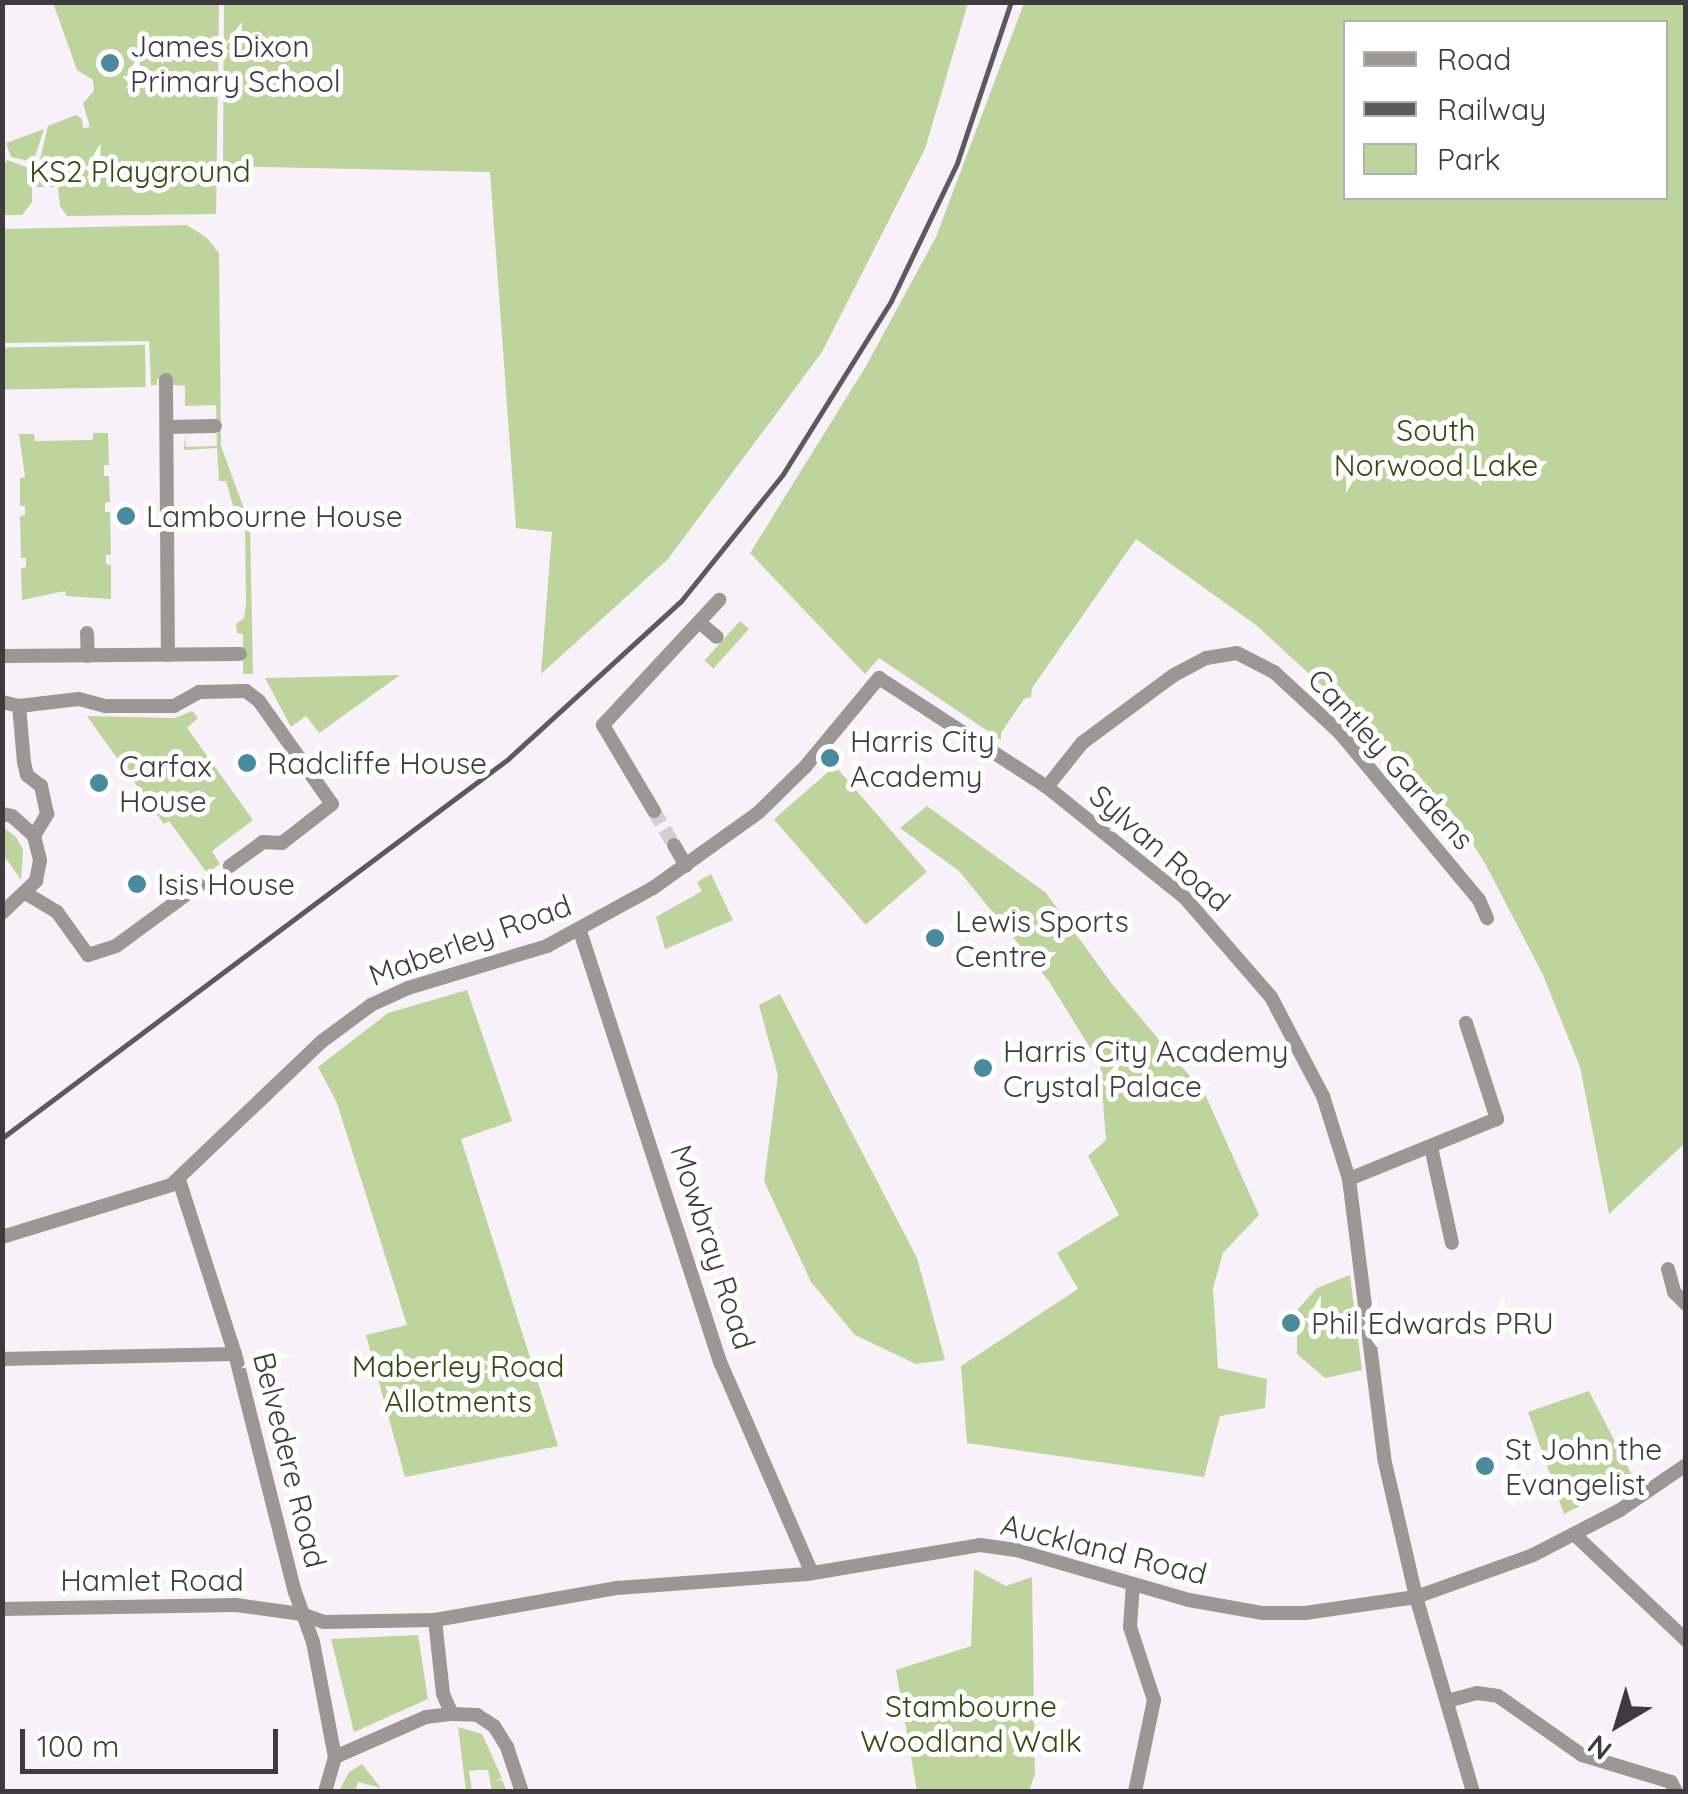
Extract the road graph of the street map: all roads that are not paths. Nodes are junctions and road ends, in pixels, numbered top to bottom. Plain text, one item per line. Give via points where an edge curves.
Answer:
1 (166, 380) dead end
2 (216, 426) dead end
3 (167, 427) junction
4 (719, 600) dead end
5 (699, 622) junction
6 (87, 633) dead end
7 (717, 637) dead end
8 (240, 654) dead end
9 (168, 655) junction
10 (2, 656) edge
11 (88, 656) junction
12 (879, 678) joint
13 (2, 702) edge
14 (19, 706) junction
15 (1048, 787) junction
16 (654, 811) tunnel mouth
17 (2, 814) edge
18 (34, 836) junction
19 (674, 845) tunnel mouth
20 (230, 866) dead end
21 (686, 866) junction
22 (200, 885) dead end
23 (27, 894) junction
24 (2, 913) edge
25 (1487, 918) dead end
26 (580, 930) junction
27 (1466, 1024) dead end
28 (1431, 1147) junction
29 (1350, 1179) junction
30 (179, 1180) junction
31 (2, 1237) edge
32 (1452, 1243) dead end
33 (1668, 1269) dead end
34 (1686, 1304) edge
35 (235, 1354) junction
36 (2, 1359) edge
37 (1686, 1465) edge
38 (1575, 1535) junction
39 (812, 1573) junction
40 (1134, 1584) junction
41 (1416, 1597) junction
42 (2, 1609) edge
43 (302, 1614) junction
44 (434, 1620) junction
45 (1686, 1640) edge
46 (1447, 1701) junction
47 (452, 1714) junction
48 (335, 1757) junction
49 (325, 1792) edge
50 (522, 1792) edge
51 (1135, 1792) edge
52 (1473, 1792) edge
53 (1676, 1792) edge

1 - 3 street
2 - 3 street
3 - 9 street
4 - 5 street
5 - 7 street
5 - 16 street via 603,725
6 - 11 street
8 - 9 street
9 - 11 street
10 - 11 street
12 - 15 street, Sylvan Road
12 - 21 street, Maberley Road via 759,812
13 - 14 street
14 - 18 street via 24,762 41,786 46,814
14 - 20 street via 79,699 174,706 199,692 246,691 332,804 282,843 263,842
15 - 25 street, Cantley Gardens via 1082,743 1134,703 1191,664 1237,653 1274,672 1340,733
15 - 29 street, Sylvan Road via 1190,903 1272,998 1324,1096
17 - 18 street
18 - 23 street via 40,860
19 - 21 street
21 - 26 street, Maberley Road
22 - 23 street via 116,946 88,955 57,912
23 - 24 street
26 - 30 street, Maberley Road via 370,1005 309,1053
26 - 39 street, Mowbray Road via 720,1364
27 - 28 street via 1496,1119
28 - 29 street
28 - 32 street
29 - 41 street, Sylvan Road via 1384,1458
30 - 31 street, Maberley Road
30 - 35 street, Belvedere Road
33 - 34 street via 1674,1292
35 - 36 street
35 - 43 street, Belvedere Road
37 - 38 street, Auckland Road
38 - 41 street, Auckland Road
38 - 45 street
39 - 40 street, Auckland Road via 996,1546
39 - 44 street, Auckland Road via 654,1583
40 - 41 street, Auckland Road via 1263,1613
40 - 51 street via 1130,1626 1154,1700
41 - 46 street, Sylvan Road
42 - 43 street, Hamlet Road via 236,1604
43 - 44 street, Auckland Road via 324,1622
43 - 48 street, Belvedere Road
44 - 47 street via 443,1694
46 - 52 street, Sylvan Road
46 - 53 street via 1498,1696 1582,1755 1671,1782
47 - 48 street via 426,1717
47 - 50 street via 494,1726
48 - 49 street, Belvedere Road

